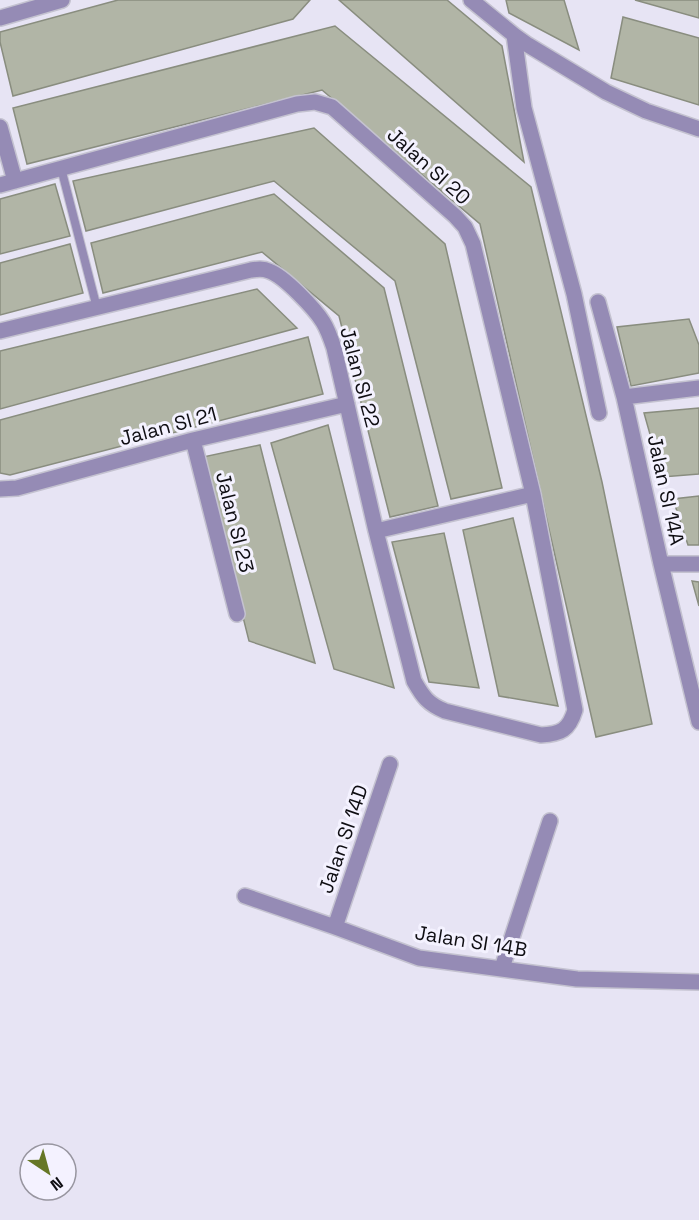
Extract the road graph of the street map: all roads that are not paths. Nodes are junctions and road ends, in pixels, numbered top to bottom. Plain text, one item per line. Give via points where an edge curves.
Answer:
1 (62, 0) edge
2 (471, 0) edge
3 (0, 18) edge
4 (514, 35) junction
5 (0, 127) edge
6 (699, 129) edge
7 (61, 168) junction
8 (7, 183) edge
9 (598, 302) dead end
10 (97, 308) junction
11 (0, 331) edge
12 (699, 388) edge
13 (624, 397) junction
14 (347, 404) junction
15 (599, 413) dead end
16 (193, 440) junction
17 (0, 489) edge
18 (533, 494) junction
19 (376, 531) junction
20 (661, 564) junction
21 (699, 564) edge
22 (237, 614) dead end
23 (414, 681) joint
24 (699, 722) edge
25 (390, 764) dead end
26 (550, 821) dead end
27 (245, 896) dead end
28 (335, 927) junction
29 (502, 968) junction
30 (699, 982) edge

1 - 3 street
2 - 4 street
4 - 6 street via 606,92
4 - 15 street via 524,108 574,294
5 - 8 street
7 - 8 street, Jalan SI 20
7 - 10 lane
7 - 18 street, Jalan SI 20 via 297,104 315,102 332,107 465,228 473,244
9 - 13 street, Jalan SI 14A
10 - 11 street, Jalan SI 22
10 - 14 street, Jalan SI 22 via 251,270 271,271 323,322 334,348
12 - 13 street
13 - 20 street, Jalan SI 14A
14 - 16 street, Jalan SI 21
14 - 19 street, Jalan SI 22
16 - 17 street, Jalan SI 21 via 17,488
16 - 22 street, Jalan SI 23
18 - 19 street
18 - 23 street, Jalan SI 20 via 575,710 572,721 555,735 541,735 445,711 426,700
19 - 23 street, Jalan SI 22
20 - 21 street
20 - 24 street, Jalan SI 14A
25 - 28 street, Jalan SI 14D
26 - 29 street
27 - 28 street, Jalan SI 14B
28 - 29 street, Jalan SI 14B via 419,958
29 - 30 street, Jalan SI 14B via 577,978

